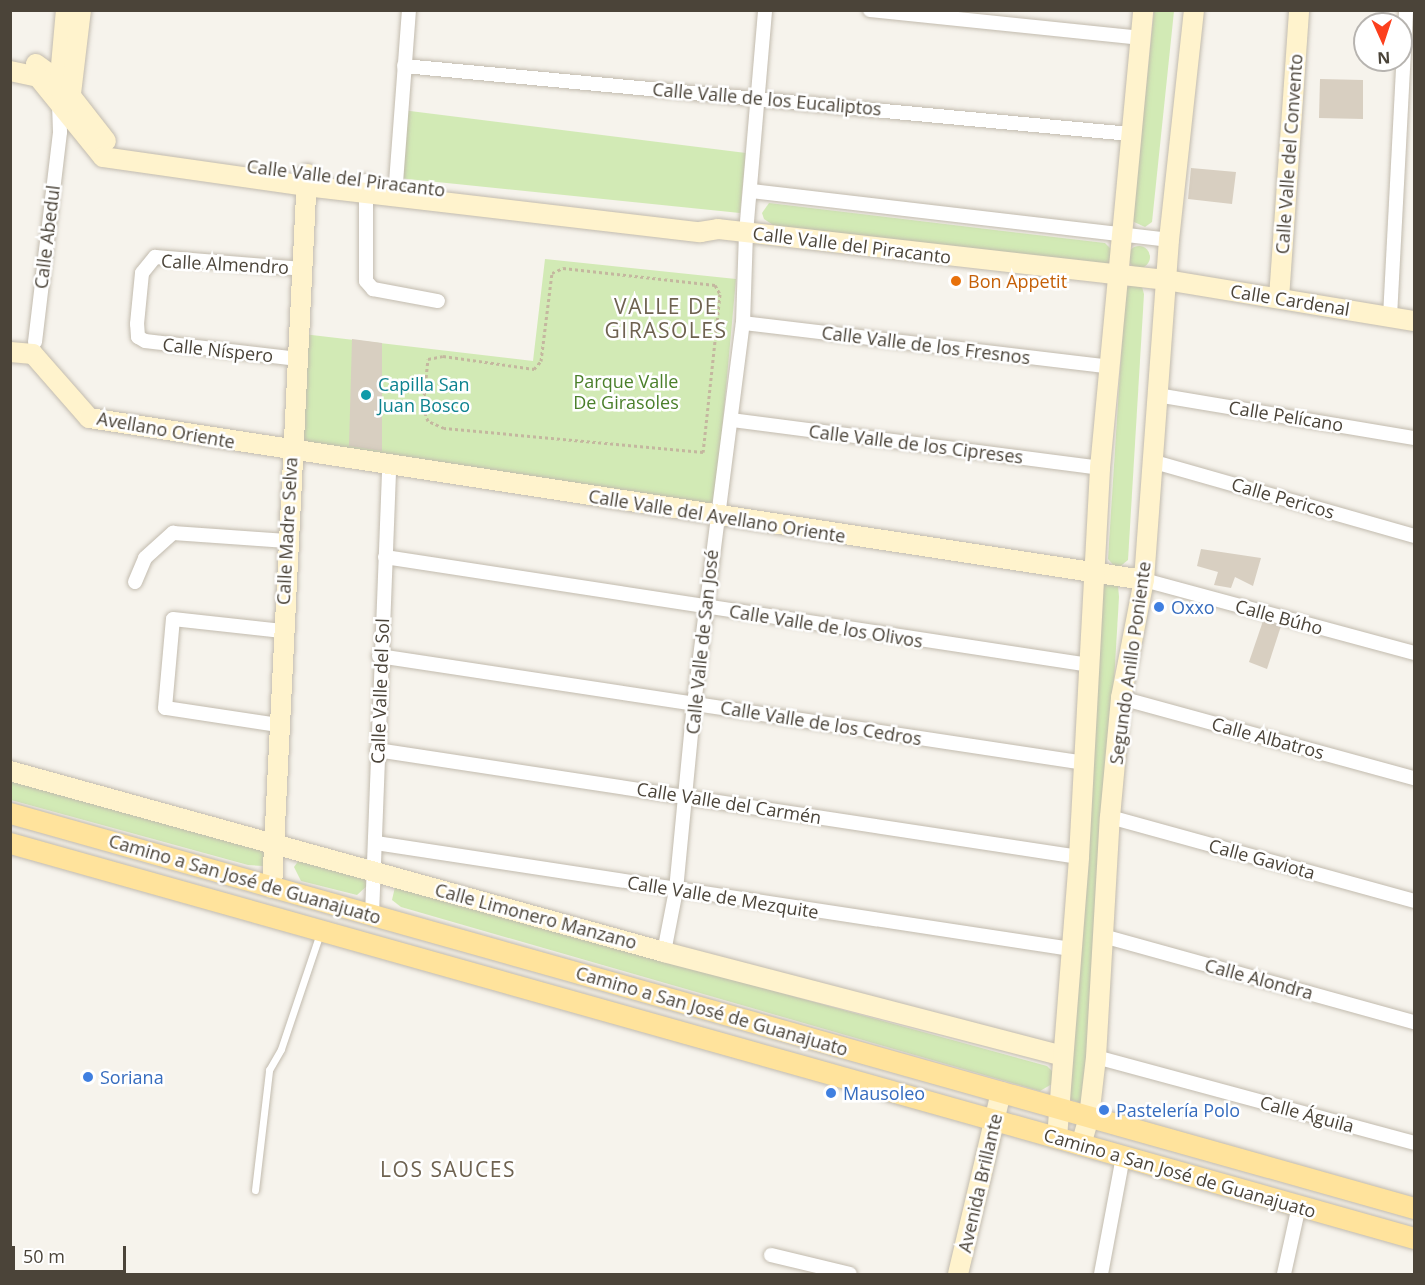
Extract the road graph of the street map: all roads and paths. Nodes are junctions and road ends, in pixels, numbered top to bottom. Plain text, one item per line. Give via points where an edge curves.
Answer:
1 (66, 10) edge
2 (81, 10) edge
3 (409, 10) edge
4 (765, 10) edge
5 (870, 10) edge
6 (1143, 10) edge
7 (1194, 10) edge
8 (1299, 10) edge
9 (1406, 10) edge
10 (1140, 38) junction
11 (10, 58) edge
12 (404, 66) junction
13 (10, 71) edge
14 (756, 98) junction
15 (63, 106) junction
16 (1130, 134) junction
17 (307, 180) junction
18 (365, 187) junction
19 (396, 191) junction
20 (752, 191) junction
21 (746, 233) junction
22 (1119, 235) junction
23 (1168, 240) junction
24 (303, 269) junction
25 (1116, 276) junction
26 (1166, 280) junction
27 (1279, 298) junction
28 (438, 301) dead end
29 (1390, 317) junction
30 (1414, 321) edge
31 (743, 323) junction
32 (138, 337) joint
33 (34, 348) junction
34 (10, 352) edge
35 (298, 359) junction
36 (1110, 367) junction
37 (1157, 395) junction
38 (732, 420) junction
39 (1414, 438) edge
40 (291, 452) junction
41 (703, 452) joint
42 (1151, 461) junction
43 (389, 466) junction
44 (1100, 468) junction
45 (716, 516) junction
46 (1414, 536) edge
47 (287, 541) junction
48 (386, 557) junction
49 (1095, 573) junction
50 (1144, 580) junction
51 (135, 582) dead end
52 (706, 608) junction
53 (282, 631) junction
54 (1414, 654) edge
55 (379, 656) junction
56 (1089, 666) junction
57 (1121, 698) junction
58 (694, 704) junction
59 (278, 725) junction
60 (377, 750) junction
61 (1084, 763) junction
62 (10, 771) edge
63 (1414, 778) edge
64 (686, 796) junction
65 (10, 813) edge
66 (1110, 817) junction
67 (10, 843) edge
68 (376, 843) junction
69 (275, 845) junction
70 (1079, 857) junction
71 (374, 872) junction
72 (272, 888) junction
73 (676, 890) junction
74 (1414, 901) edge
75 (372, 915) junction
76 (321, 931) junction
77 (1102, 936) junction
78 (1071, 949) junction
79 (664, 952) junction
80 (1414, 1022) edge
81 (1063, 1056) junction
82 (1096, 1057) junction
83 (1001, 1092) junction
84 (1062, 1109) junction
85 (1089, 1117) junction
86 (994, 1121) junction
87 (1057, 1138) junction
88 (1414, 1143) edge
89 (1081, 1145) junction
90 (1123, 1156) junction
91 (255, 1190) dead end
92 (1299, 1206) junction
93 (1414, 1208) edge
94 (1414, 1238) edge
95 (771, 1255) dead end
96 (815, 1270) edge
97 (850, 1275) edge
98 (958, 1275) edge
99 (1101, 1275) edge
100 (1284, 1275) edge

1 - 15 main road, Calle Abedul
2 - 15 main road, Calle Abedul
3 - 12 street
4 - 14 street, Calle Valle de San José
5 - 10 street
6 - 10 main road, Segundo Anillo Poniente
7 - 23 main road, Segundo Anillo Poniente
8 - 27 main road, Calle Valle del Convento
9 - 29 street
10 - 16 main road, Segundo Anillo Poniente
11 - 15 main road, Calle Valle del Piracanto via 42,65
12 - 14 street, Calle Valle de los Eucaliptos
12 - 19 street
13 - 15 main road, Calle Valle del Piracanto via 38,76
14 - 16 street, Calle Valle de los Eucaliptos
14 - 20 street, Calle Valle de San José
15 - 17 main road, Calle Valle del Piracanto via 103,157
15 - 33 street, Calle Abedul
16 - 22 main road, Segundo Anillo Poniente
17 - 18 main road, Calle Valle del Piracanto
17 - 24 main road, Calle Madre Selva
18 - 19 main road, Calle Valle del Piracanto
18 - 28 street via 366,281 373,290
19 - 21 main road, Calle Valle del Piracanto via 700,232 718,229
20 - 21 street, Calle Valle de San José
20 - 22 street
21 - 25 main road, Calle Valle del Piracanto
21 - 31 street, Calle Valle de San José
22 - 23 street
22 - 25 main road, Segundo Anillo Poniente
23 - 26 main road, Segundo Anillo Poniente
24 - 32 street, Calle Almendro via 155,257 142,273
24 - 35 main road, Calle Madre Selva
25 - 26 main road, Calle Valle del Piracanto
25 - 36 main road, Segundo Anillo Poniente
26 - 27 main road, Calle Cardenal
26 - 37 main road, Segundo Anillo Poniente
27 - 29 main road, Calle Cardenal
29 - 30 main road, Calle Cardenal
31 - 36 street, Calle Valle de los Fresnos
31 - 38 street, Calle Valle de San José
32 - 35 street, Calle Níspero via 145,341
33 - 34 main road
33 - 40 main road, Avellano Oriente via 89,418
35 - 40 main road, Calle Madre Selva
36 - 44 main road, Segundo Anillo Poniente
37 - 39 street, Calle Pelícano
37 - 42 main road, Segundo Anillo Poniente
38 - 44 street, Calle Valle de los Cipreses
38 - 45 street, Calle Valle de San José
40 - 43 main road, Calle Valle del Avellano Oriente
40 - 47 main road, Calle Madre Selva
41 - 41 path via 720,294 715,285 563,268 552,273 541,361 534,369 443,356 429,359 423,407 428,421 444,428
42 - 46 street, Calle Pericos
42 - 50 main road, Segundo Anillo Poniente
43 - 45 main road, Calle Valle del Avellano Oriente
43 - 48 street, Calle Valle del Sol
44 - 49 main road, Segundo Anillo Poniente
45 - 49 main road, Calle Valle del Avellano Oriente
45 - 52 street, Calle Valle de San José
47 - 51 street via 173,533 146,558
47 - 53 main road, Calle Madre Selva
48 - 52 street, Calle Valle de los Olivos
48 - 55 street, Calle Valle del Sol
49 - 50 main road, Calle Valle del Avellano Oriente
49 - 56 main road, Segundo Anillo Poniente
50 - 54 street, Calle Búho
50 - 57 main road, Segundo Anillo Poniente
52 - 56 street, Calle Valle de los Olivos
52 - 58 street, Calle Valle de San José
53 - 59 main road, Calle Madre Selva
53 - 59 street via 173,620 165,708
55 - 58 street, Calle Valle de los Cedros
55 - 60 street, Calle Valle del Sol
56 - 61 main road, Segundo Anillo Poniente
57 - 63 street, Calle Albatros
57 - 66 main road, Segundo Anillo Poniente
58 - 61 street, Calle Valle de los Cedros
58 - 64 street, Calle Valle de San José
59 - 69 main road, Calle Madre Selva
60 - 64 street, Calle Valle del Carmén
60 - 68 street, Calle Valle del Sol
61 - 70 main road, Segundo Anillo Poniente
62 - 69 main road, Calle Limonero Manzano
64 - 70 street, Calle Valle del Carmén
64 - 73 street, Calle Valle de San José
65 - 72 main road, Camino a San José de Guanajuato
66 - 74 street, Calle Gaviota
66 - 77 main road, Segundo Anillo Poniente
67 - 76 main road, Camino a San José de Guanajuato
68 - 71 street, Calle Valle del Sol
68 - 73 street, Calle Valle de Mezquite
69 - 71 main road, Calle Limonero Manzano
69 - 72 main road, Calle Madre Selva
70 - 78 main road, Segundo Anillo Poniente
71 - 75 street, Calle Valle del Sol
71 - 79 main road, Calle Limonero Manzano
72 - 75 main road, Camino a San José de Guanajuato
73 - 78 street, Calle Valle de Mezquite
73 - 79 street, Calle Valle de San José
75 - 83 main road, Camino a San José de Guanajuato
76 - 86 main road, Camino a San José de Guanajuato
76 - 91 lane via 281,1049 269,1070
77 - 80 street, Calle Alondra
77 - 82 main road, Segundo Anillo Poniente
78 - 81 main road, Segundo Anillo Poniente
79 - 81 main road, Calle Limonero Manzano
81 - 84 main road, Segundo Anillo Poniente
82 - 85 main road, Segundo Anillo Poniente
82 - 88 street, Calle Águila
83 - 84 main road, Camino a San José de Guanajuato
83 - 86 main road, Avenida Brillante
84 - 85 main road, Camino a San José de Guanajuato
84 - 87 main road, Segundo Anillo Poniente
85 - 89 main road, Segundo Anillo Poniente
85 - 93 main road, Camino a San José de Guanajuato
86 - 87 main road, Camino a San José de Guanajuato
86 - 98 main road, Avenida Brillante
87 - 89 main road, Camino a San José de Guanajuato
89 - 90 main road, Camino a San José de Guanajuato
90 - 92 main road, Camino a San José de Guanajuato
90 - 99 street
92 - 94 main road, Camino a San José de Guanajuato
92 - 100 street
95 - 96 street
96 - 97 street

